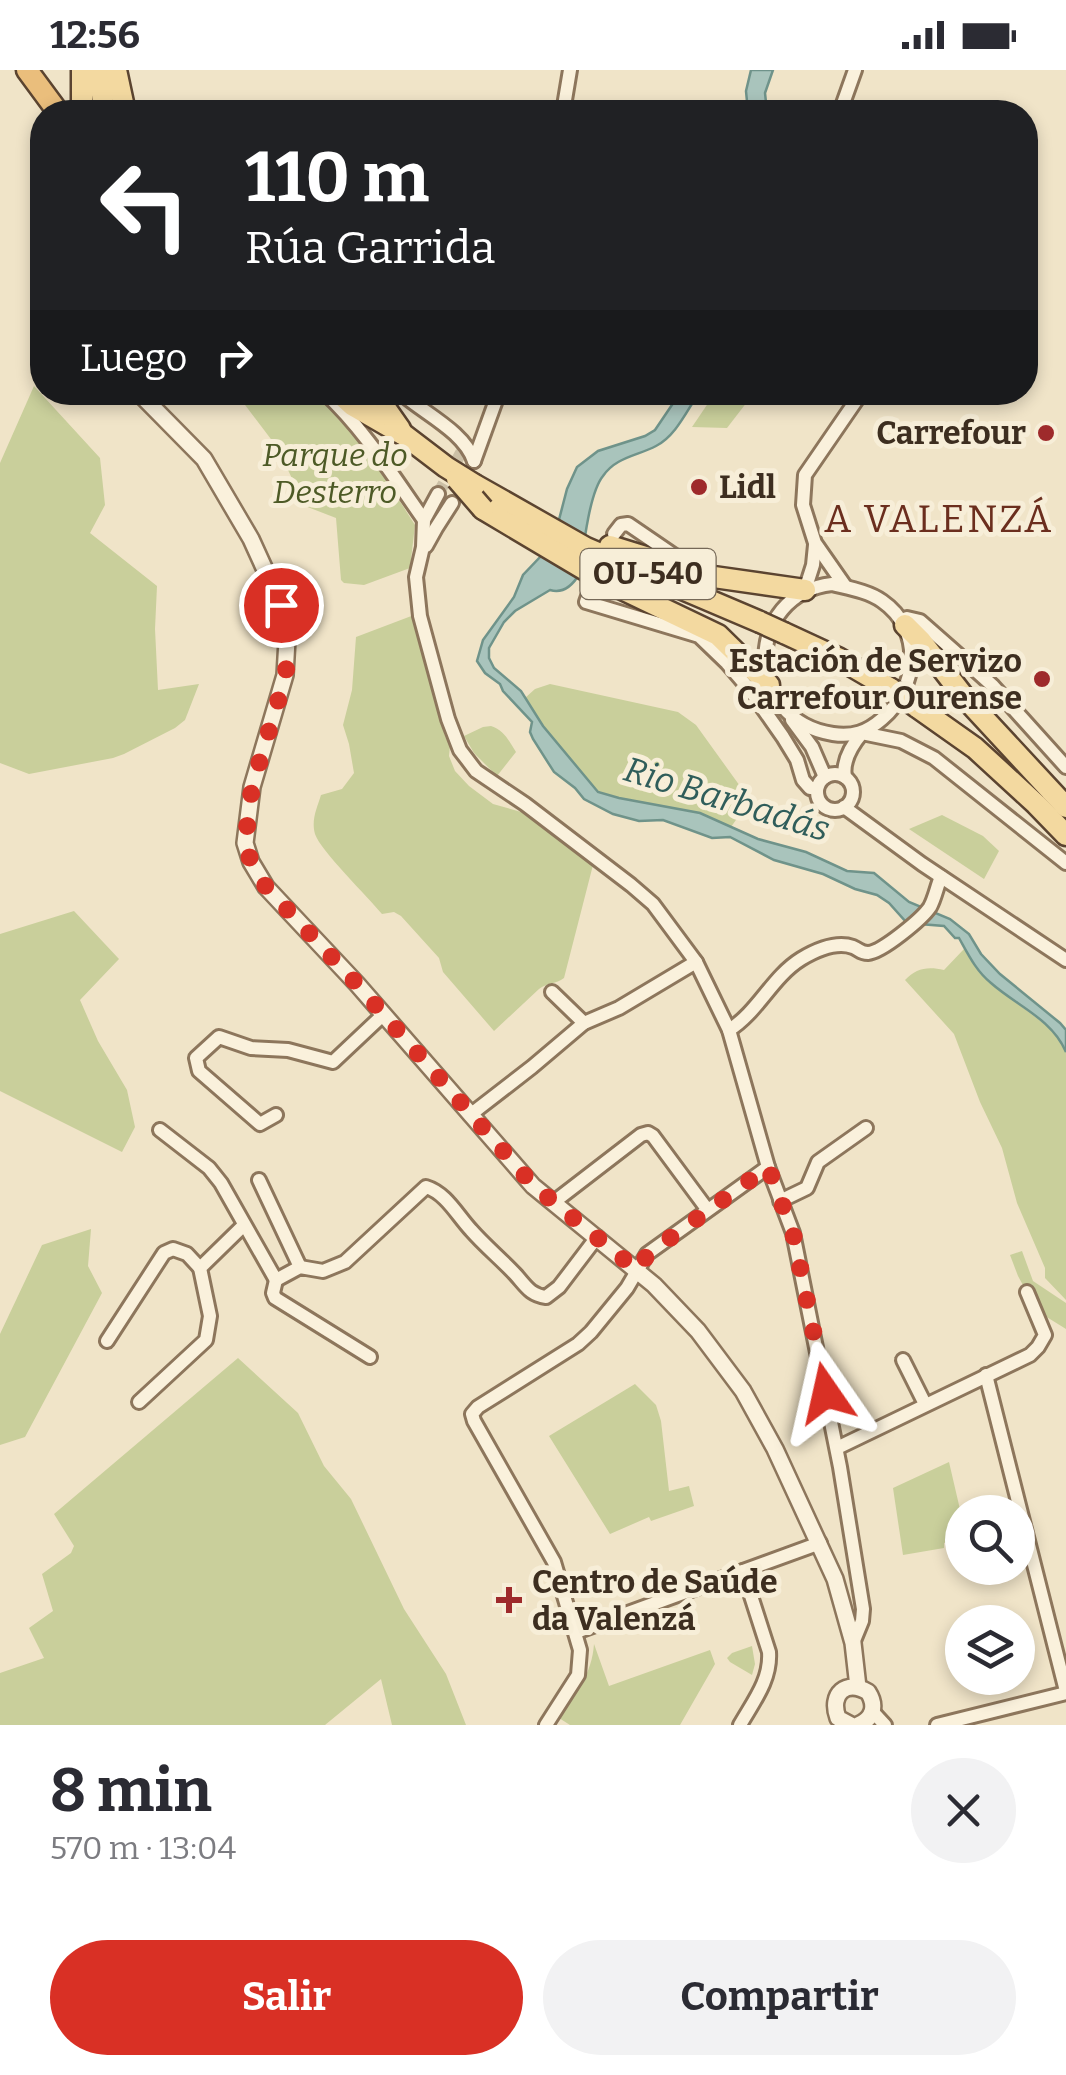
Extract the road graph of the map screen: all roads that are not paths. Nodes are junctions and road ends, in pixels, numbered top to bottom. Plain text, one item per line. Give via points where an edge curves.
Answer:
1 (14, 70) edge
2 (27, 70) edge
3 (82, 70) edge
4 (99, 70) edge
5 (116, 70) edge
6 (570, 70) edge
7 (855, 70) edge
8 (35, 100) edge
9 (49, 100) edge
10 (82, 100) edge
11 (110, 100) edge
12 (115, 100) edge
13 (565, 100) edge
14 (844, 100) edge
15 (151, 405) edge
16 (336, 405) edge
17 (352, 405) edge
18 (371, 405) edge
19 (383, 405) edge
20 (417, 405) edge
21 (492, 405) edge
22 (494, 405) edge
23 (853, 405) edge
24 (404, 435) junction
25 (464, 442) junction
26 (446, 467) junction
27 (438, 494) tunnel mouth
28 (452, 504) tunnel mouth
29 (424, 520) junction
30 (538, 523) junction
31 (614, 534) dead end
32 (815, 543) junction
33 (698, 573) junction
34 (416, 577) junction
35 (846, 587) junction
36 (805, 590) junction
37 (589, 595) dead end
38 (903, 622) junction
39 (702, 632) junction
40 (769, 685) junction
41 (785, 710) junction
42 (862, 733) junction
43 (1066, 767) edge
44 (845, 777) junction
45 (821, 783) junction
46 (1066, 806) edge
47 (844, 807) junction
48 (1066, 835) edge
49 (1066, 863) edge
50 (941, 877) junction
51 (1066, 960) edge
52 (696, 962) junction
53 (552, 992) dead end
54 (383, 1015) junction
55 (584, 1023) junction
56 (728, 1030) junction
57 (276, 1115) dead end
58 (470, 1115) junction
59 (866, 1128) dead end
60 (160, 1130) dead end
61 (768, 1167) junction
62 (259, 1180) dead end
63 (554, 1202) junction
64 (780, 1202) junction
65 (707, 1210) junction
66 (244, 1225) junction
67 (597, 1237) junction
68 (300, 1267) junction
69 (200, 1268) junction
70 (637, 1270) junction
71 (276, 1280) junction
72 (1027, 1292) dead end
73 (107, 1342) dead end
74 (370, 1357) dead end
75 (903, 1360) dead end
76 (986, 1375) junction
77 (139, 1402) dead end
78 (925, 1404) junction
79 (836, 1448) junction
80 (820, 1544) junction
81 (743, 1571) junction
82 (576, 1632) junction
83 (853, 1643) junction
84 (858, 1687) junction
85 (1066, 1692) edge
86 (873, 1712) junction
87 (546, 1725) edge
88 (740, 1725) edge
89 (851, 1725) edge
90 (885, 1725) edge
91 (937, 1725) edge

1 - 8 highway
2 - 9 highway
3 - 10 main road
4 - 11 main road
5 - 12 main road
6 - 13 street
7 - 14 street
15 - 54 street via 204,459 281,605 286,675 252,787 245,843 251,862
16 - 29 street
17 - 24 main road, OU-540
18 - 24 main road, OU-540
19 - 24 main road, OU-540
20 - 25 street
21 - 25 street
22 - 25 street via 474,462
23 - 32 street via 805,475 802,505
24 - 26 main road, OU-540, bridge
26 - 30 main road, OU-540, bridge
26 - 39 main road, bridge via 483,508
27 - 29 street
28 - 34 street
29 - 34 street
30 - 33 main road via 561,523
30 - 48 main road, OU-540, bridge via 838,658 891,689 975,748
31 - 33 street via 628,524
32 - 35 street
32 - 36 street
33 - 36 main road
34 - 52 street via 453,737 476,771 653,904
35 - 36 street
35 - 38 street via 885,602
36 - 40 street via 784,608 768,636
37 - 39 street
38 - 42 street via 912,648 903,694
38 - 43 street via 920,620 993,686
38 - 46 main road
39 - 40 main road via 731,646
39 - 45 street via 750,690 803,780 810,788
40 - 41 street
41 - 42 street via 822,732
41 - 45 street via 812,746
42 - 44 street via 849,752
42 - 49 street via 934,758
44 - 45 street
44 - 47 street via 852,796
45 - 47 street via 824,807
47 - 50 street
50 - 51 street
50 - 56 street via 930,906 901,934 876,950 840,944 800,960
52 - 55 street
52 - 56 street
53 - 55 street
54 - 57 street via 333,1062 219,1037 196,1058 199,1070 260,1124
54 - 58 street
55 - 58 street
56 - 61 street
58 - 63 street
59 - 64 street via 818,1162 808,1188
60 - 66 street via 209,1168
61 - 64 street
61 - 65 street
62 - 68 street
63 - 65 street via 648,1134
63 - 67 street
64 - 79 street via 793,1233
65 - 70 street
66 - 69 street
66 - 71 street
67 - 68 street via 559,1288 538,1296 426,1187 345,1262 323,1270
67 - 70 street
68 - 71 street
69 - 73 street via 187,1254 164,1253
69 - 77 street via 210,1316 206,1340
70 - 80 street via 698,1331 743,1391
70 - 82 street via 578,1344 472,1414 554,1562
71 - 74 street via 275,1298
72 - 76 street via 1044,1335 1030,1354
75 - 78 street
76 - 78 street
76 - 85 street
78 - 79 street
79 - 83 street via 863,1609
80 - 81 street
80 - 83 street
81 - 82 street
81 - 88 street via 770,1664
82 - 87 street via 578,1675
83 - 84 street
84 - 86 street via 871,1697
84 - 89 street via 845,1689 834,1705 838,1718
85 - 91 street
86 - 89 street via 866,1722
86 - 90 street

